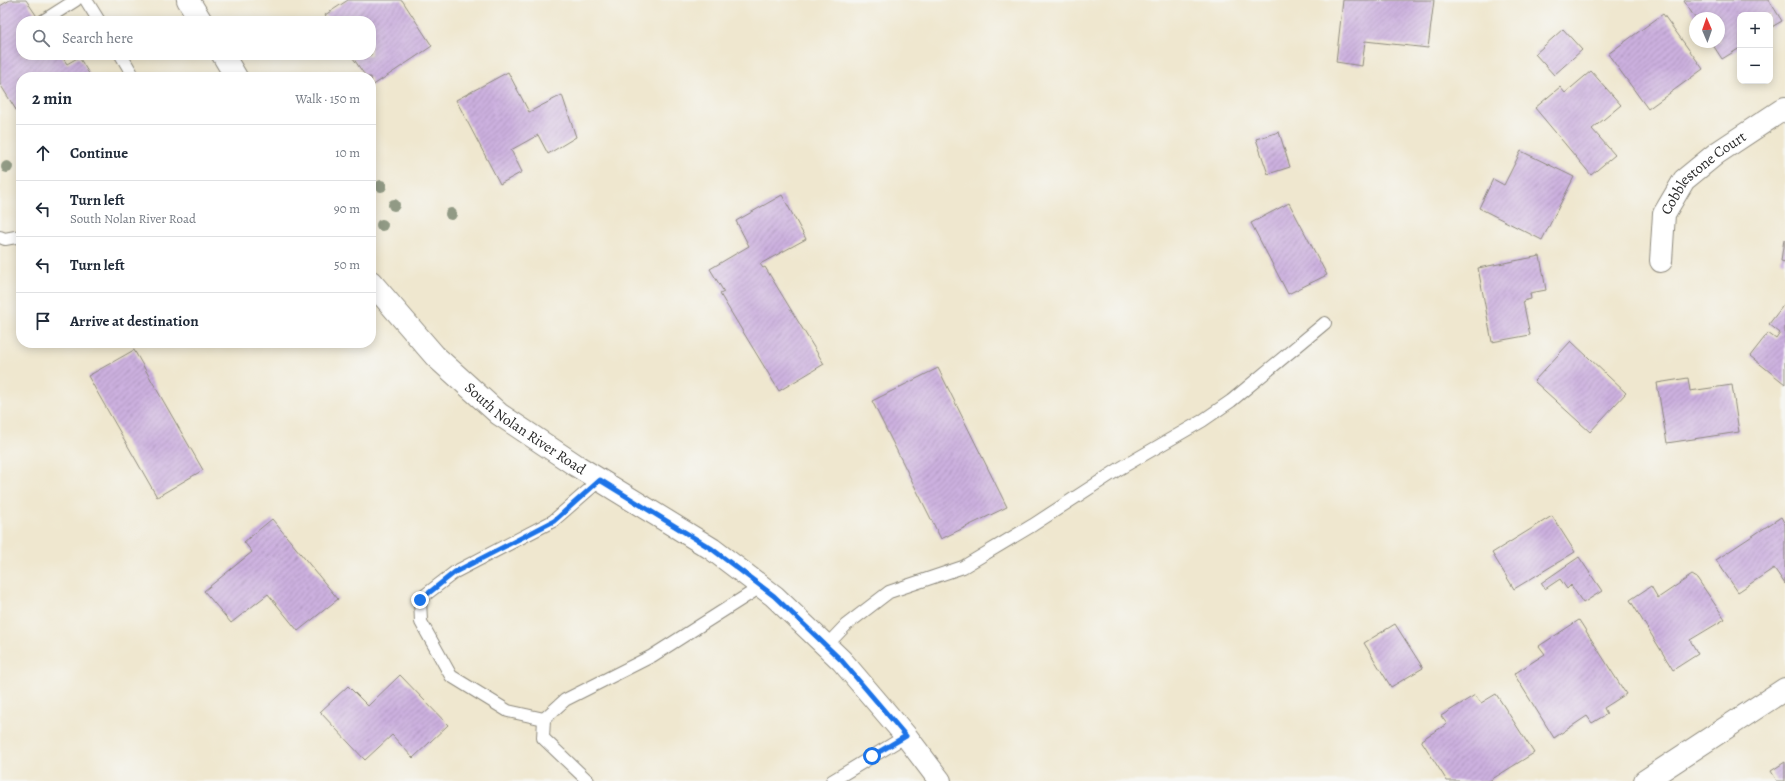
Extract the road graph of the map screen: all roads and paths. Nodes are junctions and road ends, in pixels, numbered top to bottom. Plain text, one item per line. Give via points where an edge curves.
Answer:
1 (76, 0) edge
2 (86, 0) edge
3 (188, 0) edge
4 (51, 16) edge
5 (96, 16) edge
6 (198, 16) edge
7 (123, 60) edge
8 (226, 60) edge
9 (131, 72) edge
10 (233, 72) edge
11 (1785, 108) edge
12 (0, 237) edge
13 (16, 237) edge
14 (1660, 261) dead end
15 (376, 288) edge
16 (1325, 324) dead end
17 (600, 480) junction
18 (762, 586) junction
19 (826, 646) junction
20 (1785, 689) edge
21 (544, 719) junction
22 (906, 736) junction
23 (588, 781) edge
24 (832, 781) edge
25 (940, 781) edge
26 (1645, 781) edge

1 - 4 lane
2 - 5 lane
3 - 6 main road
7 - 9 lane
8 - 10 main road
11 - 14 main road, Cobblestone Court via 1717,153 1684,180 1664,214
12 - 13 lane via 5,239
15 - 17 main road, South Nolan River Road via 435,356 499,414
16 - 19 lane via 1202,422 1119,469 1033,526 963,567 889,592 846,625
17 - 18 main road, South Nolan River Road via 712,549
17 - 21 lane via 554,521 455,572 420,600 421,622 451,676 508,711
18 - 19 main road, South Nolan River Road
18 - 21 lane via 652,656 565,700
19 - 22 main road, South Nolan River Road
20 - 26 main road
21 - 23 lane via 543,738
22 - 24 lane
22 - 25 main road, South Nolan River Road

